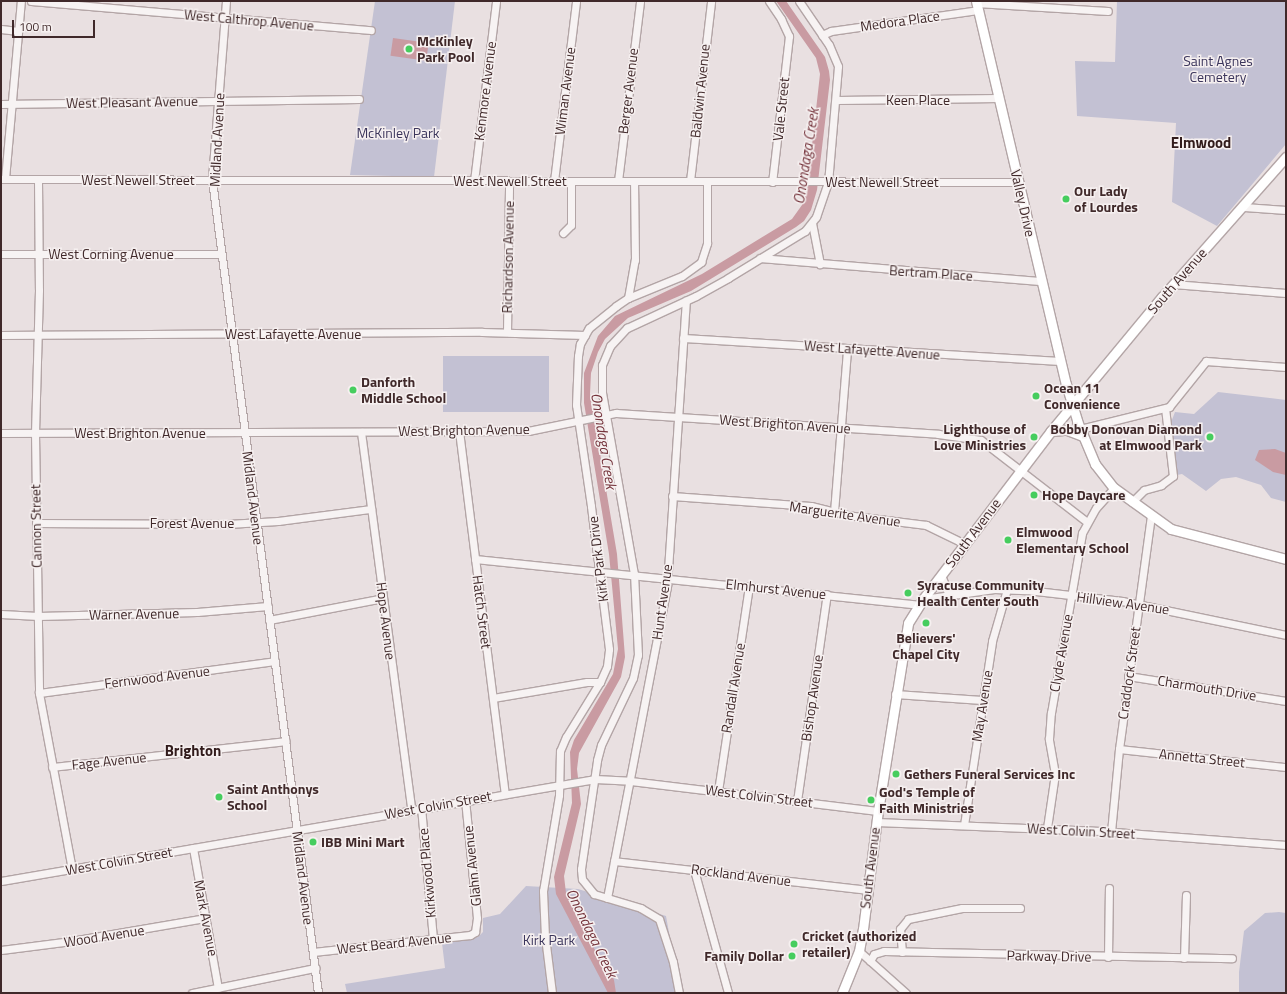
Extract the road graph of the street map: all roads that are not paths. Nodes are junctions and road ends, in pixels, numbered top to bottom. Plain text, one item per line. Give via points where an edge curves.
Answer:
1 (21, 1) edge
2 (31, 1) edge
3 (226, 1) edge
4 (496, 1) edge
5 (576, 1) edge
6 (640, 1) edge
7 (711, 1) edge
8 (769, 1) edge
9 (798, 1) edge
10 (976, 4) edge
11 (1108, 11) dead end
12 (224, 18) junction
13 (1, 29) edge
14 (371, 30) dead end
15 (18, 31) junction
16 (822, 35) junction
17 (999, 98) junction
18 (359, 99) dead end
19 (218, 100) junction
20 (837, 100) junction
21 (1, 104) edge
22 (10, 104) junction
23 (1286, 157) edge
24 (3, 179) edge
25 (38, 180) junction
26 (212, 180) junction
27 (474, 181) junction
28 (509, 181) junction
29 (554, 181) junction
30 (571, 181) junction
31 (618, 181) junction
32 (634, 181) junction
33 (690, 181) junction
34 (707, 182) junction
35 (772, 182) junction
36 (1018, 182) junction
37 (825, 183) junction
38 (1244, 207) junction
39 (1286, 210) edge
40 (812, 223) junction
41 (562, 233) dead end
42 (1, 254) edge
43 (38, 254) junction
44 (222, 254) junction
45 (760, 258) junction
46 (820, 264) junction
47 (1042, 281) junction
48 (1173, 284) junction
49 (1286, 293) edge
50 (628, 298) junction
51 (686, 301) junction
52 (507, 332) junction
53 (232, 334) junction
54 (1, 335) edge
55 (38, 335) junction
56 (584, 335) junction
57 (683, 338) junction
58 (847, 349) junction
59 (1060, 361) junction
60 (1286, 367) edge
61 (1072, 406) junction
62 (1165, 408) junction
63 (601, 415) junction
64 (678, 417) junction
65 (580, 419) junction
66 (841, 428) junction
67 (458, 431) junction
68 (1051, 431) junction
69 (361, 432) junction
70 (1, 433) edge
71 (35, 433) junction
72 (245, 433) junction
73 (1082, 433) junction
74 (1021, 470) junction
75 (1114, 488) junction
76 (672, 496) junction
77 (1132, 502) junction
78 (371, 509) junction
79 (834, 512) junction
80 (1151, 516) junction
81 (1087, 522) junction
82 (36, 523) junction
83 (257, 523) junction
84 (965, 544) junction
85 (475, 559) junction
86 (1286, 560) edge
87 (603, 571) junction
88 (634, 574) junction
89 (941, 576) junction
90 (667, 578) junction
91 (749, 586) junction
92 (1007, 589) junction
93 (827, 594) junction
94 (958, 594) junction
95 (1071, 596) junction
96 (383, 598) junction
97 (921, 602) junction
98 (1138, 604) junction
99 (268, 606) junction
100 (1, 614) edge
101 (38, 616) junction
102 (270, 620) junction
103 (1286, 635) edge
104 (275, 660) junction
105 (1128, 676) junction
106 (600, 682) junction
107 (39, 693) junction
108 (895, 694) junction
109 (492, 698) junction
110 (982, 700) junction
111 (1286, 701) edge
112 (286, 741) junction
113 (1119, 749) junction
114 (52, 767) junction
115 (1286, 767) edge
116 (595, 779) junction
117 (630, 781) junction
118 (560, 785) junction
119 (718, 791) junction
120 (505, 793) junction
121 (465, 800) junction
122 (797, 801) junction
123 (421, 807) junction
124 (410, 809) junction
125 (878, 811) junction
126 (876, 822) junction
127 (964, 825) junction
128 (1047, 828) junction
129 (297, 830) junction
130 (1111, 832) junction
131 (1286, 845) edge
132 (193, 848) junction
133 (614, 861) junction
134 (72, 869) junction
135 (694, 870) junction
136 (1, 881) edge
137 (1109, 888) dead end
138 (867, 890) junction
139 (1186, 895) dead end
140 (607, 898) junction
141 (1020, 908) dead end
142 (206, 918) junction
143 (475, 932) joint
144 (433, 939) junction
145 (1, 950) edge
146 (859, 951) junction
147 (313, 952) junction
148 (902, 952) junction
149 (1108, 957) junction
150 (1184, 958) junction
151 (1232, 958) dead end
152 (870, 960) junction
153 (315, 968) junction
154 (218, 988) junction
155 (192, 993) edge
156 (318, 993) edge
157 (552, 993) edge
158 (679, 993) edge
159 (728, 993) edge
160 (842, 993) edge
161 (906, 993) edge

1 - 15 street
2 - 12 street, West Calthrop Avenue
3 - 12 street, Midland Avenue
4 - 27 street, Kenmore Avenue
5 - 29 street, Wiman Avenue
6 - 31 street, Berger Avenue
7 - 33 street, Baldwin Avenue
8 - 35 street, Vale Street via 789,36
9 - 16 street
10 - 11 street, Medora Place
10 - 16 street, Medora Place via 831,31
10 - 17 main road, Valley Drive
12 - 14 street, West Calthrop Avenue
12 - 19 street, Midland Avenue
13 - 15 street
15 - 22 street
16 - 20 street via 836,56
17 - 20 street, Keen Place
17 - 36 main road, Valley Drive
18 - 19 street, West Pleasant Avenue
19 - 22 street, West Pleasant Avenue
19 - 26 street, Midland Avenue
20 - 37 street
21 - 22 street, West Pleasant Avenue
22 - 24 street
23 - 38 main road, South Avenue
24 - 25 street, West Newell Street
25 - 26 street, West Newell Street
25 - 43 street, Cannon Street
26 - 27 street, West Newell Street
26 - 44 street, Midland Avenue
27 - 28 street, West Newell Street
28 - 29 street, West Newell Street
28 - 52 street, Richardson Avenue
29 - 30 street, West Newell Street
30 - 31 street, West Newell Street
30 - 41 street via 571,225
31 - 32 street, West Newell Street
32 - 33 street, West Newell Street
32 - 50 street via 634,260
33 - 34 street, West Newell Street
34 - 35 street, West Newell Street
34 - 50 street via 707,243 701,262 682,276
35 - 37 street, West Newell Street
36 - 37 street, West Newell Street
36 - 47 main road, Valley Drive
37 - 40 street via 823,204
38 - 39 street
38 - 48 main road, South Avenue
40 - 45 street via 805,231
40 - 46 street
42 - 43 street, West Corning Avenue
43 - 44 street, West Corning Avenue
43 - 55 street, Cannon Street
44 - 53 street, Midland Avenue
45 - 46 street, Bertram Place
45 - 51 street
46 - 47 street, Bertram Place
47 - 59 main road, Valley Drive
48 - 49 street
48 - 61 main road, South Avenue
50 - 56 street
51 - 57 street, Hunt Avenue
51 - 63 street via 635,323 620,334 610,346 602,365
52 - 53 street, West Lafayette Avenue
52 - 56 street, West Lafayette Avenue
53 - 55 street, West Lafayette Avenue
53 - 72 street, Midland Avenue
54 - 55 street, West Lafayette Avenue
55 - 71 street, Cannon Street
56 - 65 street, Kirk Park Drive via 575,372
57 - 58 street, West Lafayette Avenue
57 - 64 street, Hunt Avenue
58 - 59 street, West Lafayette Avenue
58 - 66 street
59 - 61 main road, Valley Drive
60 - 62 street via 1206,361 1172,405
61 - 68 main road, South Avenue
61 - 73 main road, Valley Drive
62 - 73 street
62 - 77 street via 1172,476 1161,485 1144,490
63 - 64 street, West Brighton Avenue
63 - 65 street, West Brighton Avenue
63 - 88 street
64 - 66 street, West Brighton Avenue
64 - 76 street, Hunt Avenue
65 - 67 street, West Brighton Avenue via 528,430
65 - 87 street, Kirk Park Drive
66 - 74 street, West Brighton Avenue via 977,439
66 - 79 street
67 - 69 street, West Brighton Avenue
67 - 85 street, Hatch Street
68 - 73 main road via 1067,430
68 - 74 main road, South Avenue
69 - 72 street, West Brighton Avenue
69 - 78 street, Hope Avenue
70 - 71 street, West Brighton Avenue
71 - 72 street, West Brighton Avenue
71 - 82 street, Cannon Street
72 - 83 street, Midland Avenue
73 - 75 main road, Valley Drive via 1095,464
74 - 81 street, West Brighton Avenue
74 - 84 main road, South Avenue
75 - 77 main road, Valley Drive
75 - 81 street, Clyde Avenue
76 - 79 street, Marguerite Avenue via 811,506
76 - 90 street, Hunt Avenue
77 - 80 main road, Valley Drive
78 - 83 street, Forest Avenue
78 - 96 street, Hope Avenue
79 - 84 street, Marguerite Avenue via 926,525
80 - 86 main road, Valley Drive via 1179,533
80 - 98 street, Craddock Street
81 - 95 street, Clyde Avenue via 1082,533
82 - 83 street, Forest Avenue
82 - 101 street, Cannon Street
83 - 99 street, Midland Avenue
84 - 89 main road, South Avenue
85 - 87 street
85 - 109 street, Hatch Street
87 - 88 street, Elmhurst Avenue
87 - 106 street, Kirk Park Drive via 609,649 607,666
88 - 90 street, Elmhurst Avenue
88 - 116 street via 638,655 633,678 601,745
89 - 94 street via 947,590
89 - 97 main road, South Avenue
90 - 91 street, Elmhurst Avenue
90 - 117 street, Hunt Avenue
91 - 93 street, Elmhurst Avenue
91 - 119 street, Randall Avenue
92 - 94 street, Hillview Avenue
92 - 95 street, Hillview Avenue
92 - 110 street, May Avenue via 992,641
93 - 97 street, Elmhurst Avenue
93 - 122 street, Bishop Avenue
94 - 97 street, Hillview Avenue
95 - 98 street, Hillview Avenue
95 - 128 street, Clyde Avenue via 1050,727 1049,739 1055,774
96 - 102 street
96 - 124 street, Hope Avenue
97 - 108 main road, South Avenue via 904,633
98 - 103 street, Hillview Avenue
98 - 105 street, Craddock Street
99 - 101 street, Warner Avenue via 197,612
99 - 102 street, Midland Avenue
100 - 101 street, Warner Avenue
101 - 107 street, Cannon Street
102 - 104 street, Midland Avenue
104 - 107 street, Fernwood Avenue
104 - 112 street, Midland Avenue
105 - 111 street, Charmouth Drive
105 - 113 street, Craddock Street
106 - 109 street
106 - 118 street, Kirk Park Drive via 562,746
107 - 114 street, Cannon Street
108 - 110 street
108 - 125 main road, South Avenue
109 - 120 street, Hatch Street
110 - 127 street, May Avenue
112 - 114 street, Fage Avenue
112 - 129 street, Midland Avenue
113 - 115 street, Annetta Street
113 - 130 street, Craddock Street
114 - 134 street, Cannon Street
116 - 117 street, West Colvin Street
116 - 118 street, West Colvin Street
116 - 140 street via 581,869 586,886 594,894
117 - 119 street, West Colvin Street
117 - 133 street, Hunt Avenue
118 - 120 street, West Colvin Street
118 - 157 street, Kirk Park Drive via 544,891 545,937
119 - 122 street, West Colvin Street
120 - 121 street, West Colvin Street
121 - 123 street, West Colvin Street
121 - 143 street, Glahn Avenue via 477,918
122 - 125 street, West Colvin Street
123 - 124 street, West Colvin Street
123 - 144 street, Kirkwood Place
124 - 129 street, West Colvin Street
125 - 126 main road, South Avenue
126 - 127 street, West Colvin Street
126 - 138 main road, South Avenue
127 - 128 street, West Colvin Street
128 - 130 street, West Colvin Street
129 - 132 street, West Colvin Street
129 - 147 street, Midland Avenue
130 - 131 street, West Colvin Street
132 - 134 street, West Colvin Street
132 - 142 street, Mark Avenue
133 - 135 street, Rockland Avenue
133 - 140 street, Hunt Avenue
134 - 136 street, West Colvin Street
135 - 138 street, Rockland Avenue
135 - 159 street
137 - 149 street
138 - 146 main road, South Avenue
139 - 150 street
140 - 158 street via 642,908 659,919 673,962
141 - 148 street via 962,908 908,919 900,929
142 - 145 street, Wood Avenue
142 - 154 street, Mark Avenue
143 - 144 street, West Beard Avenue via 470,935
144 - 147 street, West Beard Avenue
146 - 152 street
146 - 160 main road, South Avenue
147 - 153 street, Midland Avenue
148 - 149 street, Parkway Drive
148 - 152 street, Parkway Drive via 877,952
149 - 150 street, Parkway Drive
150 - 151 street, Parkway Drive
152 - 161 street
153 - 154 street
153 - 156 street, Midland Avenue
154 - 155 street

